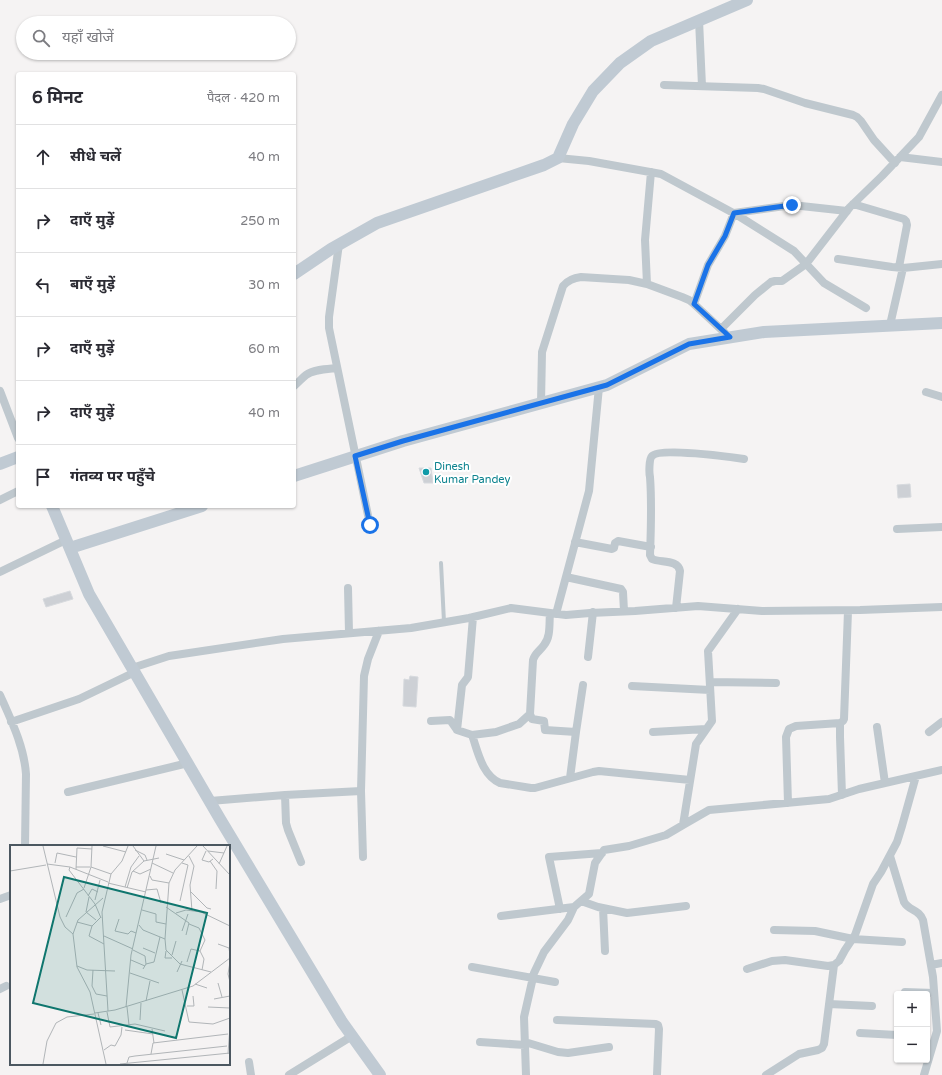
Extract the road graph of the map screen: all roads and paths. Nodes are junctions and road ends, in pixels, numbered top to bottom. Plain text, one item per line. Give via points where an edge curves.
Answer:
1 (747, 0) edge
2 (699, 20) junction
3 (664, 85) dead end
4 (702, 86) junction
5 (942, 96) edge
6 (558, 158) junction
7 (897, 160) junction
8 (942, 162) edge
9 (651, 172) junction
10 (853, 204) junction
11 (847, 211) junction
12 (734, 213) junction
13 (339, 244) junction
14 (838, 259) dead end
15 (806, 264) junction
16 (942, 264) edge
17 (901, 268) junction
18 (296, 273) edge
19 (647, 284) junction
20 (694, 304) junction
21 (866, 308) dead end
22 (942, 323) edge
23 (890, 325) junction
24 (726, 333) junction
25 (338, 368) junction
26 (296, 384) edge
27 (599, 387) junction
28 (0, 391) edge
29 (926, 392) dead end
30 (942, 397) edge
31 (541, 403) junction
32 (16, 433) edge
33 (355, 456) junction
34 (16, 457) edge
35 (744, 459) dead end
36 (0, 464) edge
37 (296, 475) edge
38 (16, 491) edge
39 (0, 500) edge
40 (53, 508) edge
41 (188, 508) edge
42 (174, 510) edge
43 (370, 525) dead end
44 (942, 527) edge
45 (897, 529) dead end
46 (575, 542) junction
47 (68, 544) junction
48 (651, 547) junction
49 (442, 563) dead end
50 (0, 572) edge
51 (566, 577) junction
52 (348, 588) dead end
53 (942, 607) edge
54 (676, 608) junction
55 (738, 609) junction
56 (848, 610) junction
57 (624, 611) junction
58 (593, 612) junction
59 (553, 614) junction
60 (473, 617) junction
61 (444, 622) junction
62 (379, 631) junction
63 (349, 633) junction
64 (588, 657) dead end
65 (134, 670) junction
66 (776, 683) dead end
67 (583, 685) dead end
68 (632, 686) dead end
69 (710, 686) junction
70 (0, 696) edge
71 (530, 714) junction
72 (431, 721) dead end
73 (12, 722) junction
74 (942, 722) edge
75 (840, 723) junction
76 (876, 727) dead end
77 (706, 729) junction
78 (457, 730) junction
79 (576, 732) junction
80 (653, 732) dead end
81 (929, 732) dead end
82 (472, 736) junction
83 (188, 763) junction
84 (942, 770) edge
85 (916, 776) junction
86 (570, 778) junction
87 (690, 780) junction
88 (885, 783) junction
89 (362, 791) junction
90 (68, 792) dead end
91 (284, 795) junction
92 (842, 795) junction
93 (210, 801) junction
94 (788, 803) junction
95 (683, 825) junction
96 (25, 845) edge
97 (602, 853) junction
98 (890, 856) junction
99 (363, 857) dead end
100 (301, 862) dead end
101 (10, 895) edge
102 (0, 899) edge
103 (581, 901) junction
104 (686, 906) dead end
105 (574, 907) junction
106 (603, 908) junction
107 (560, 909) junction
108 (501, 916) dead end
109 (774, 930) dead end
110 (853, 939) junction
111 (902, 942) dead end
112 (605, 951) dead end
113 (942, 963) edge
114 (834, 965) junction
115 (931, 965) junction
116 (472, 967) dead end
117 (747, 969) dead end
118 (532, 979) junction
119 (555, 982) dead end
120 (930, 993) edge
121 (934, 993) junction
122 (829, 1004) junction
123 (872, 1006) dead end
124 (558, 1020) dead end
125 (860, 1033) dead end
126 (894, 1035) edge
127 (352, 1036) junction
128 (937, 1040) edge
129 (480, 1042) dead end
130 (525, 1043) junction
131 (609, 1047) dead end
132 (250, 1062) dead end
133 (251, 1075) edge
134 (289, 1075) edge
135 (380, 1075) edge
136 (526, 1075) edge
137 (657, 1075) edge
138 (766, 1075) edge
139 (924, 1075) edge

1 - 2 street
2 - 4 street
2 - 6 street via 651,41 620,63 593,91 573,124
3 - 4 street
4 - 7 street via 764,89 852,115 861,121 871,136
5 - 7 street via 919,136
6 - 9 street
6 - 13 street via 377,223
7 - 8 street
7 - 10 street
9 - 12 street via 661,174
9 - 19 street via 644,240
10 - 11 street
10 - 17 street via 906,221
11 - 12 street via 792,205
11 - 15 street
12 - 15 street via 794,251
12 - 20 street via 725,236 708,265
13 - 18 street
13 - 25 street via 329,322
14 - 17 street
15 - 21 street via 824,283
15 - 24 street via 782,281 771,282 755,295
16 - 17 street
17 - 23 street
19 - 20 street
19 - 31 street via 581,277 573,278 563,286 542,352
20 - 24 street
22 - 23 street
23 - 24 street
24 - 27 street via 689,344
25 - 26 street via 312,372
25 - 33 street
27 - 31 street
27 - 46 street via 589,491
28 - 32 street
29 - 30 street
31 - 33 street
33 - 37 street
33 - 43 street
34 - 36 street
35 - 48 street via 678,452 652,456
38 - 39 street
40 - 47 street
41 - 42 street
42 - 47 street
44 - 45 street
46 - 48 street via 612,549 618,541
46 - 51 street
47 - 50 street
47 - 65 street via 89,594
48 - 54 street via 652,559 680,567
49 - 61 lane
51 - 57 street via 621,589
51 - 59 street
52 - 63 street
53 - 56 street
54 - 55 street via 698,606
54 - 57 street
55 - 56 street
55 - 69 street via 708,651
56 - 75 street via 844,719
57 - 58 street
58 - 59 street
58 - 64 street
59 - 60 street via 511,608
59 - 71 street via 547,641 533,660
60 - 61 street
60 - 78 street via 468,677 462,685
61 - 62 street
62 - 63 street
62 - 89 street via 364,676
63 - 65 street via 283,639 169,656
65 - 73 street via 79,699
65 - 83 street
66 - 69 street
67 - 79 street
68 - 69 street
69 - 77 street via 712,721
70 - 73 street
71 - 79 street via 532,719 544,721 545,730
71 - 82 street via 519,724 496,732
72 - 78 street via 450,720
73 - 96 street via 25,763
74 - 81 street
75 - 92 street
75 - 94 street via 796,726 789,729 786,737
76 - 88 street
77 - 80 street
77 - 87 street via 696,744
78 - 82 street
79 - 86 street
82 - 86 street via 484,769 496,781 531,788
83 - 90 street
83 - 93 street
84 - 85 street
85 - 88 street
85 - 98 street via 902,826
86 - 87 street via 593,772 608,772
87 - 95 street
88 - 92 street
89 - 91 street
89 - 99 street
91 - 93 street
91 - 100 street via 286,823
92 - 94 street via 829,799
93 - 127 street
94 - 95 street via 709,810
95 - 97 street via 666,835 604,850
97 - 103 street via 595,863 589,894
97 - 107 street via 549,857
98 - 110 street via 873,884
98 - 115 street via 906,906 919,913 923,920
101 - 102 street
103 - 105 street
103 - 106 street
104 - 106 street via 631,913
105 - 107 street
105 - 118 street via 568,920 544,952
106 - 112 street
107 - 108 street
109 - 110 street via 815,931
110 - 111 street
110 - 114 street
113 - 115 street
114 - 117 street via 785,960
114 - 122 street
115 - 121 street
116 - 118 street
118 - 119 street
118 - 130 street via 524,1017
120 - 121 street
121 - 128 street
122 - 123 street
122 - 138 street via 822,1048 799,1054
124 - 137 street via 658,1025
125 - 126 street
127 - 134 street
127 - 135 street
128 - 139 street
129 - 130 street
130 - 131 street via 568,1053
130 - 136 street
132 - 133 street

